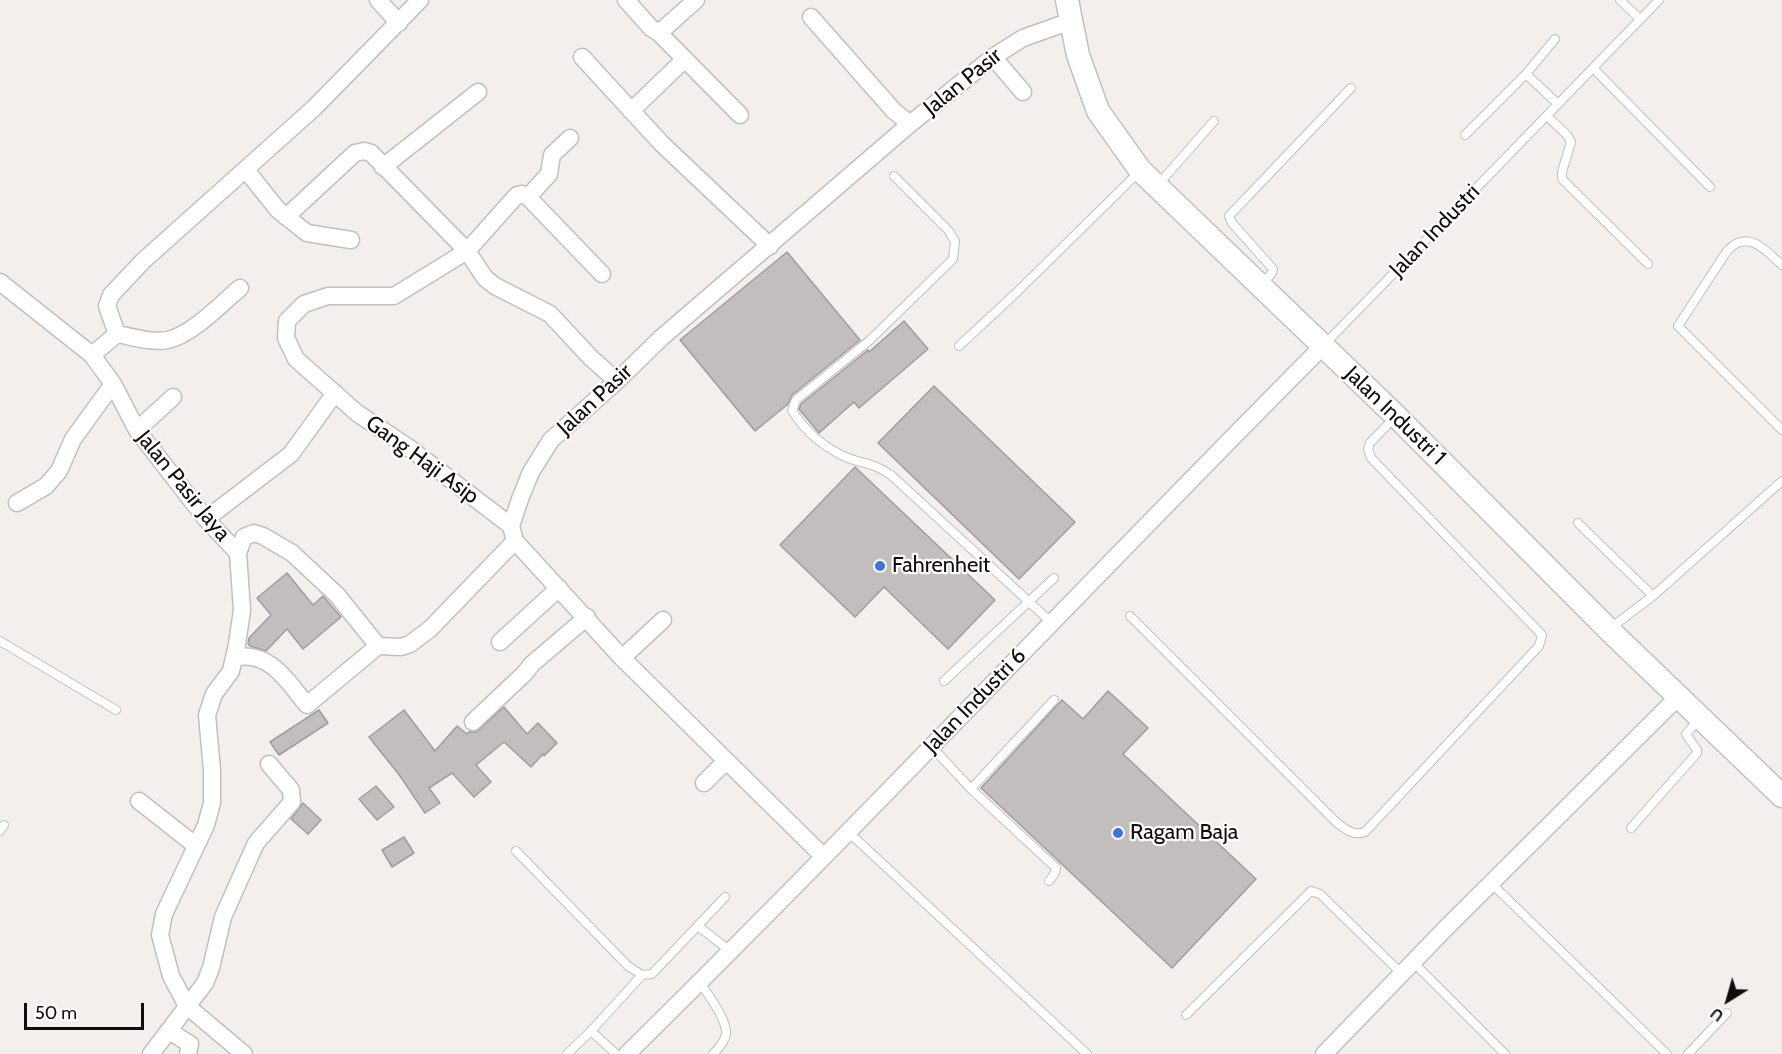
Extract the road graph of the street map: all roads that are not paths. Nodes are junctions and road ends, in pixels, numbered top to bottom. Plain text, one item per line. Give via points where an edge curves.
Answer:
1 (378, 0) edge
2 (420, 0) edge
3 (626, 0) edge
4 (696, 0) edge
5 (1620, 0) edge
6 (1659, 0) edge
7 (1069, 11) edge
8 (811, 17) dead end
9 (1640, 19) junction
10 (399, 23) junction
11 (659, 33) junction
12 (1555, 39) dead end
13 (582, 57) dead end
14 (993, 57) junction
15 (685, 59) junction
16 (1593, 68) junction
17 (1526, 74) junction
18 (1351, 88) dead end
19 (478, 92) dead end
20 (1023, 92) dead end
21 (1558, 104) junction
22 (631, 111) junction
23 (740, 115) dead end
24 (1546, 116) junction
25 (1214, 121) dead end
26 (910, 124) junction
27 (1465, 135) dead end
28 (570, 138) dead end
29 (383, 167) junction
30 (246, 170) junction
31 (1140, 170) junction
32 (894, 176) dead end
33 (1157, 186) junction
34 (1710, 187) dead end
35 (528, 196) junction
36 (286, 217) junction
37 (351, 240) dead end
38 (770, 246) junction
39 (467, 251) junction
40 (1648, 264) dead end
41 (1782, 266) edge
42 (602, 274) dead end
43 (0, 282) edge
44 (1261, 285) junction
45 (240, 288) dead end
46 (117, 334) junction
47 (959, 346) dead end
48 (1323, 346) junction
49 (92, 355) junction
50 (617, 381) junction
51 (113, 384) junction
52 (335, 393) junction
53 (174, 397) dead end
54 (1396, 416) junction
55 (137, 430) junction
56 (1782, 430) edge
57 (1782, 481) edge
58 (17, 503) dead end
59 (206, 519) junction
60 (1578, 523) dead end
61 (513, 534) junction
62 (238, 553) junction
63 (1054, 578) dead end
64 (559, 588) junction
65 (1653, 596) junction
66 (1028, 602) junction
67 (1130, 616) dead end
68 (587, 617) junction
69 (663, 621) dead end
70 (1051, 622) junction
71 (1609, 630) junction
72 (0, 641) edge
73 (500, 642) dead end
74 (378, 646) junction
75 (234, 658) junction
76 (622, 658) junction
77 (944, 681) dead end
78 (1678, 697) junction
79 (1054, 700) dead end
80 (116, 710) dead end
81 (1700, 718) junction
82 (473, 722) dead end
83 (931, 746) junction
84 (725, 762) junction
85 (269, 764) dead end
86 (704, 783) dead end
87 (971, 789) junction
88 (1782, 796) edge
89 (139, 801) dead end
90 (1631, 828) dead end
91 (847, 832) junction
92 (195, 845) junction
93 (516, 851) dead end
94 (823, 856) junction
95 (1049, 881) dead end
96 (1492, 884) junction
97 (725, 897) dead end
98 (698, 926) junction
99 (730, 951) junction
100 (1407, 968) junction
101 (642, 975) junction
102 (700, 982) junction
103 (187, 1006) junction
104 (1727, 1013) dead end
105 (1186, 1015) dead end
106 (169, 1030) junction
107 (591, 1031) junction
108 (152, 1054) edge
109 (188, 1054) edge
110 (244, 1054) edge
111 (567, 1054) edge
112 (616, 1054) edge
113 (627, 1054) edge
114 (713, 1054) edge
115 (1087, 1054) edge
116 (1324, 1054) edge
117 (1505, 1054) edge
118 (1666, 1054) edge
119 (1688, 1054) edge

1 - 10 street
2 - 10 street
3 - 11 street
4 - 11 street
5 - 9 lane
6 - 9 lane, Jalan Industri
7 - 14 street, Jalan Pasir
7 - 31 street, Jalan Industri 1 via 1078,55 1098,111
8 - 26 street
9 - 16 lane, Jalan Industri
10 - 30 street
11 - 15 street
12 - 17 lane
13 - 22 street
14 - 20 street
14 - 26 street, Jalan Pasir
15 - 22 street
15 - 23 street
16 - 21 lane, Jalan Industri
16 - 34 lane
17 - 21 lane
17 - 27 lane
18 - 44 lane via 1229,216 1273,268
19 - 29 street
21 - 24 lane, Jalan Industri
22 - 38 street
24 - 40 lane via 1571,142 1562,179
24 - 48 lane, Jalan Industri
25 - 33 lane
26 - 38 street, Jalan Pasir
28 - 35 street via 552,155 549,174
29 - 36 street via 371,153 355,153
29 - 39 street
30 - 36 street
30 - 46 street via 143,261 111,295 107,306
31 - 33 street, Jalan Industri 1
31 - 47 lane
32 - 66 lane via 948,230 955,241 953,259 870,340 796,400 792,410 827,446 850,458 878,465 891,475
33 - 44 street, Jalan Industri 1
35 - 39 street, Gang Haji Asip via 517,195
35 - 42 street
36 - 37 street via 307,233
38 - 50 street, Jalan Pasir via 661,338
39 - 50 street via 495,286 550,314
39 - 52 street, Gang Haji Asip via 394,296 328,296 298,309 287,321 286,339 296,359
41 - 56 lane via 1758,243 1736,243 1678,326
43 - 49 street, Jalan Pasir Jaya
44 - 48 street, Jalan Industri 1
45 - 46 street via 186,333 169,340
46 - 49 street
48 - 54 street, Jalan Industri 1
48 - 70 street, Jalan Industri 6
49 - 51 street, Jalan Pasir Jaya
50 - 61 street, Jalan Pasir via 551,440 531,472
51 - 55 street, Jalan Pasir Jaya
51 - 58 street via 73,439 59,471 46,486
52 - 59 street via 291,454
52 - 61 street, Gang Haji Asip via 412,450
53 - 55 street
54 - 67 lane via 1370,443 1371,458 1539,630 1542,640 1365,832 1357,835 1337,822
54 - 71 street, Jalan Industri 1
55 - 59 street, Jalan Pasir Jaya
57 - 65 lane
59 - 62 street, Jalan Pasir Jaya
60 - 65 lane
61 - 64 street
61 - 74 street via 430,629 411,644
62 - 74 street via 244,537 254,533 292,553 337,595
62 - 75 street, Jalan Pasir Jaya via 242,610
63 - 66 lane
64 - 68 street
64 - 73 street
65 - 71 lane
66 - 70 lane
66 - 77 lane
68 - 76 street
68 - 82 street
69 - 76 street
70 - 83 street, Jalan Industri 6
71 - 78 street, Jalan Industri 1
72 - 80 lane
74 - 75 street via 307,705 271,665 253,656
75 - 92 street, Jalan Pasir Jaya via 207,715 212,803
76 - 84 street
78 - 81 street, Jalan Industri 1
78 - 96 street
79 - 87 lane
81 - 88 street, Jalan Industri 1
81 - 90 lane via 1686,734 1697,750 1696,756
83 - 87 lane
83 - 91 street, Jalan Industri 6
84 - 86 street
84 - 94 street
85 - 103 street via 291,790 292,802 256,843 223,917 205,983
87 - 95 lane via 1056,868
89 - 92 street
91 - 94 street, Jalan Industri 6
91 - 115 lane
92 - 103 street, Jalan Pasir Jaya via 164,915 160,935 171,976
93 - 101 lane via 628,966
94 - 99 street, Jalan Industri 6
96 - 100 street
96 - 118 lane
97 - 98 lane
98 - 99 lane
98 - 101 lane via 652,974
99 - 102 street, Jalan Industri 6
100 - 105 lane via 1320,894 1311,891
100 - 116 street
100 - 117 lane
101 - 107 lane
102 - 113 street, Jalan Industri 6
102 - 114 lane via 724,1021 726,1035
103 - 106 street
103 - 110 street, Jalan Pasir Jaya
104 - 119 lane
106 - 108 street
106 - 109 street via 190,1044
107 - 111 lane
107 - 112 lane

